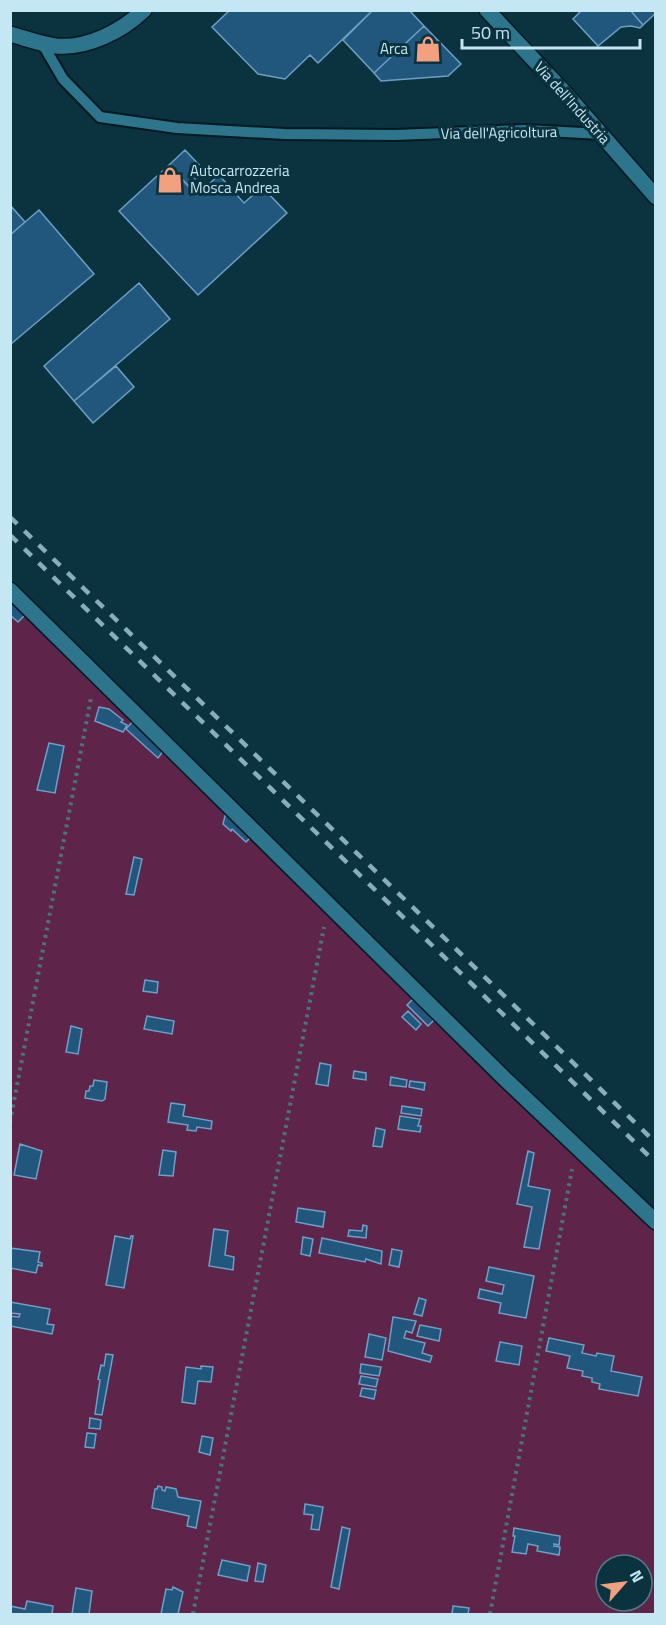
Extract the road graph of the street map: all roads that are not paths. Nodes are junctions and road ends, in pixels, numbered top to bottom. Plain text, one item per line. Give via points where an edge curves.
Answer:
1 (144, 10) edge
2 (487, 10) edge
3 (10, 34) edge
4 (42, 43) junction
5 (602, 135) junction
6 (656, 197) edge
7 (10, 590) edge
8 (656, 1222) edge

1 - 4 street via 126,25 87,42 68,46
2 - 5 street, Via dell'Industria
3 - 4 street
4 - 5 lane, Via dell'Agricoltura via 63,79 100,117 177,128 285,134 525,130
5 - 6 street, Via dell'Industria
7 - 8 street

